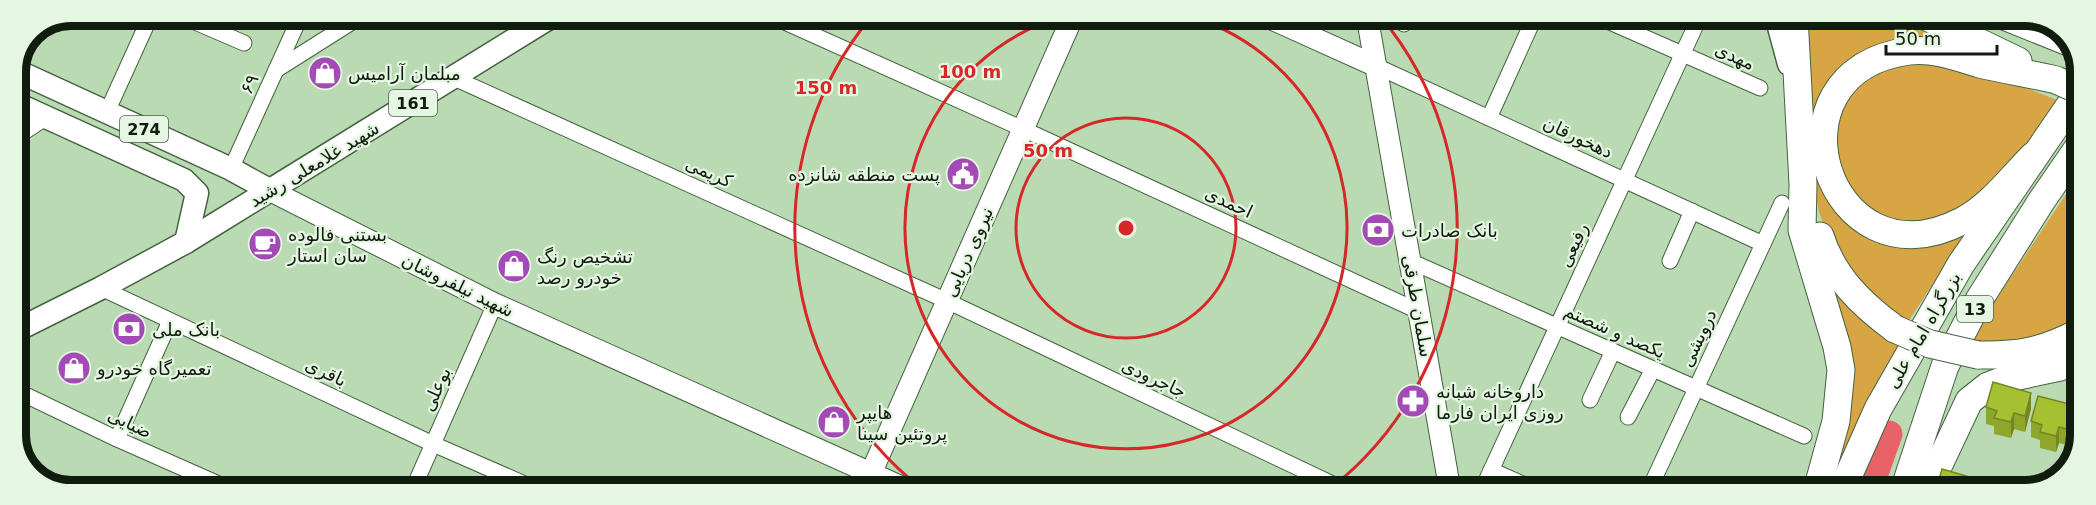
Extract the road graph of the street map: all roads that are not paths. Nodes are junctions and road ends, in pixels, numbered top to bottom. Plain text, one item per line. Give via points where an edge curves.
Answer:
1 (146, 25) edge
2 (202, 25) edge
3 (296, 25) edge
4 (347, 25) edge
5 (538, 25) edge
6 (791, 25) edge
7 (1070, 25) edge
8 (1285, 25) edge
9 (1369, 25) edge
10 (1531, 25) edge
11 (1616, 25) edge
12 (1696, 25) edge
13 (1778, 25) edge
14 (1794, 25) edge
15 (1944, 25) edge
16 (2029, 25) edge
17 (2050, 33) edge
18 (244, 43) dead end
19 (1682, 54) junction
20 (1376, 66) junction
21 (276, 70) junction
22 (25, 75) edge
23 (454, 78) junction
24 (2070, 86) edge
25 (2070, 86) edge
26 (1760, 88) dead end
27 (2070, 90) edge
28 (1798, 104) junction
29 (25, 107) edge
30 (107, 112) junction
31 (47, 117) junction
32 (1489, 118) junction
33 (1023, 129) junction
34 (25, 131) edge
35 (2032, 156) junction
36 (2070, 159) edge
37 (231, 169) junction
38 (1624, 180) junction
39 (1803, 184) junction
40 (271, 190) junction
41 (1782, 203) dead end
42 (1692, 211) junction
43 (186, 242) junction
44 (1763, 244) junction
45 (1410, 261) junction
46 (1670, 261) dead end
47 (101, 288) junction
48 (947, 301) junction
49 (495, 304) junction
50 (1418, 311) junction
51 (170, 321) junction
52 (26, 326) edge
53 (1557, 326) junction
54 (2070, 336) edge
55 (26, 340) edge
56 (1614, 351) junction
57 (2070, 362) edge
58 (1653, 369) junction
59 (1696, 388) junction
60 (26, 395) edge
61 (1590, 400) dead end
62 (1628, 417) dead end
63 (1804, 436) dead end
64 (117, 439) junction
65 (433, 444) junction
66 (1491, 470) junction
67 (210, 480) edge
68 (416, 480) edge
69 (515, 480) edge
70 (865, 480) edge
71 (867, 480) edge
72 (1324, 480) edge
73 (1448, 480) edge
74 (1486, 480) edge
75 (1514, 480) edge
76 (1654, 480) edge
77 (1820, 480) edge
78 (1846, 480) edge
79 (1907, 480) edge
80 (1932, 480) edge

1 - 30 street
2 - 18 street
3 - 21 street, ۶۹
4 - 21 street
5 - 23 main road, شهید غلامعلی رشید / 161
6 - 33 street, احمدی
7 - 33 main road, نیروی دریایی
8 - 20 main road
9 - 20 main road, سلمان طرقی
10 - 32 street
11 - 19 street, مهدی
12 - 19 street, رفیعی
13 - 28 main road
14 - 28 highway
15 - 24 highway
16 - 17 highway
19 - 26 street, مهدی
19 - 38 street, رفیعی
20 - 32 street, دهخورقان
20 - 45 main road, سلمان طرقی
21 - 37 street, ۶۹
22 - 30 main road, شهید نیلفروشان / 274
23 - 40 main road, شهید غلامعلی رشید / 161
23 - 48 street, کریمی
25 - 35 highway via 1943,53 1893,54 1853,74 1828,111 1823,137 1826,168 1845,204 1869,223 1908,235 1937,231 1965,220
27 - 35 highway, بزرگراه امام علی / 13
28 - 39 highway
29 - 31 main road, 274
30 - 37 main road, شهید نیلفروشان / 274
31 - 34 street
31 - 43 main road, 274 via 184,180 197,193
32 - 38 street, دهخورقان
33 - 48 main road, نیروی دریایی
33 - 50 street, احمدی
35 - 78 highway, بزرگراه امام علی / 13 via 1955,274 1878,409
36 - 79 highway, بزرگراه امام علی / 13 via 1979,300 1945,366
37 - 40 main road, شهید نیلفروشان / 274
38 - 42 street, دهخورقان
38 - 53 street, رفیعی
39 - 54 highway, bridge via 1835,270 1862,302 1895,329 1930,344 1978,355 2009,356 2035,351
39 - 77 highway via 1802,230 1841,370 1836,421
40 - 43 main road, شهید غلامعلی رشید / 161
40 - 49 main road, شهید نیلفروشان / 274
41 - 44 street, درویشی
42 - 44 street, دهخورقان
42 - 46 street
43 - 47 main road, شهید غلامعلی رشید / 161
44 - 59 street, درویشی
45 - 50 main road, سلمان طرقی
45 - 53 street, یکصد و شصتم
47 - 51 street, باقری
47 - 52 main road, شهید غلامعلی رشید / 161
47 - 55 main road, شهید غلامعلی رشید / 161
48 - 71 main road, نیروی دریایی
48 - 72 street, جاجرودی
49 - 65 street, بوعلی
49 - 70 main road, شهید نیلفروشان / 274
50 - 73 main road, سلمان طرقی
51 - 64 street
51 - 65 street, باقری
53 - 56 street, یکصد و شصتم
53 - 66 street, رفیعی
56 - 58 street, یکصد و شصتم
56 - 61 street
57 - 80 highway via 1988,386 1969,401
58 - 59 street, یکصد و شصتم
58 - 62 street
59 - 63 street, یکصد و شصتم
59 - 76 street, درویشی
60 - 64 street, ضیایی
64 - 67 street, ضیایی
65 - 68 street, بوعلی
65 - 69 street, باقری
66 - 74 street, رفیعی
66 - 75 street

